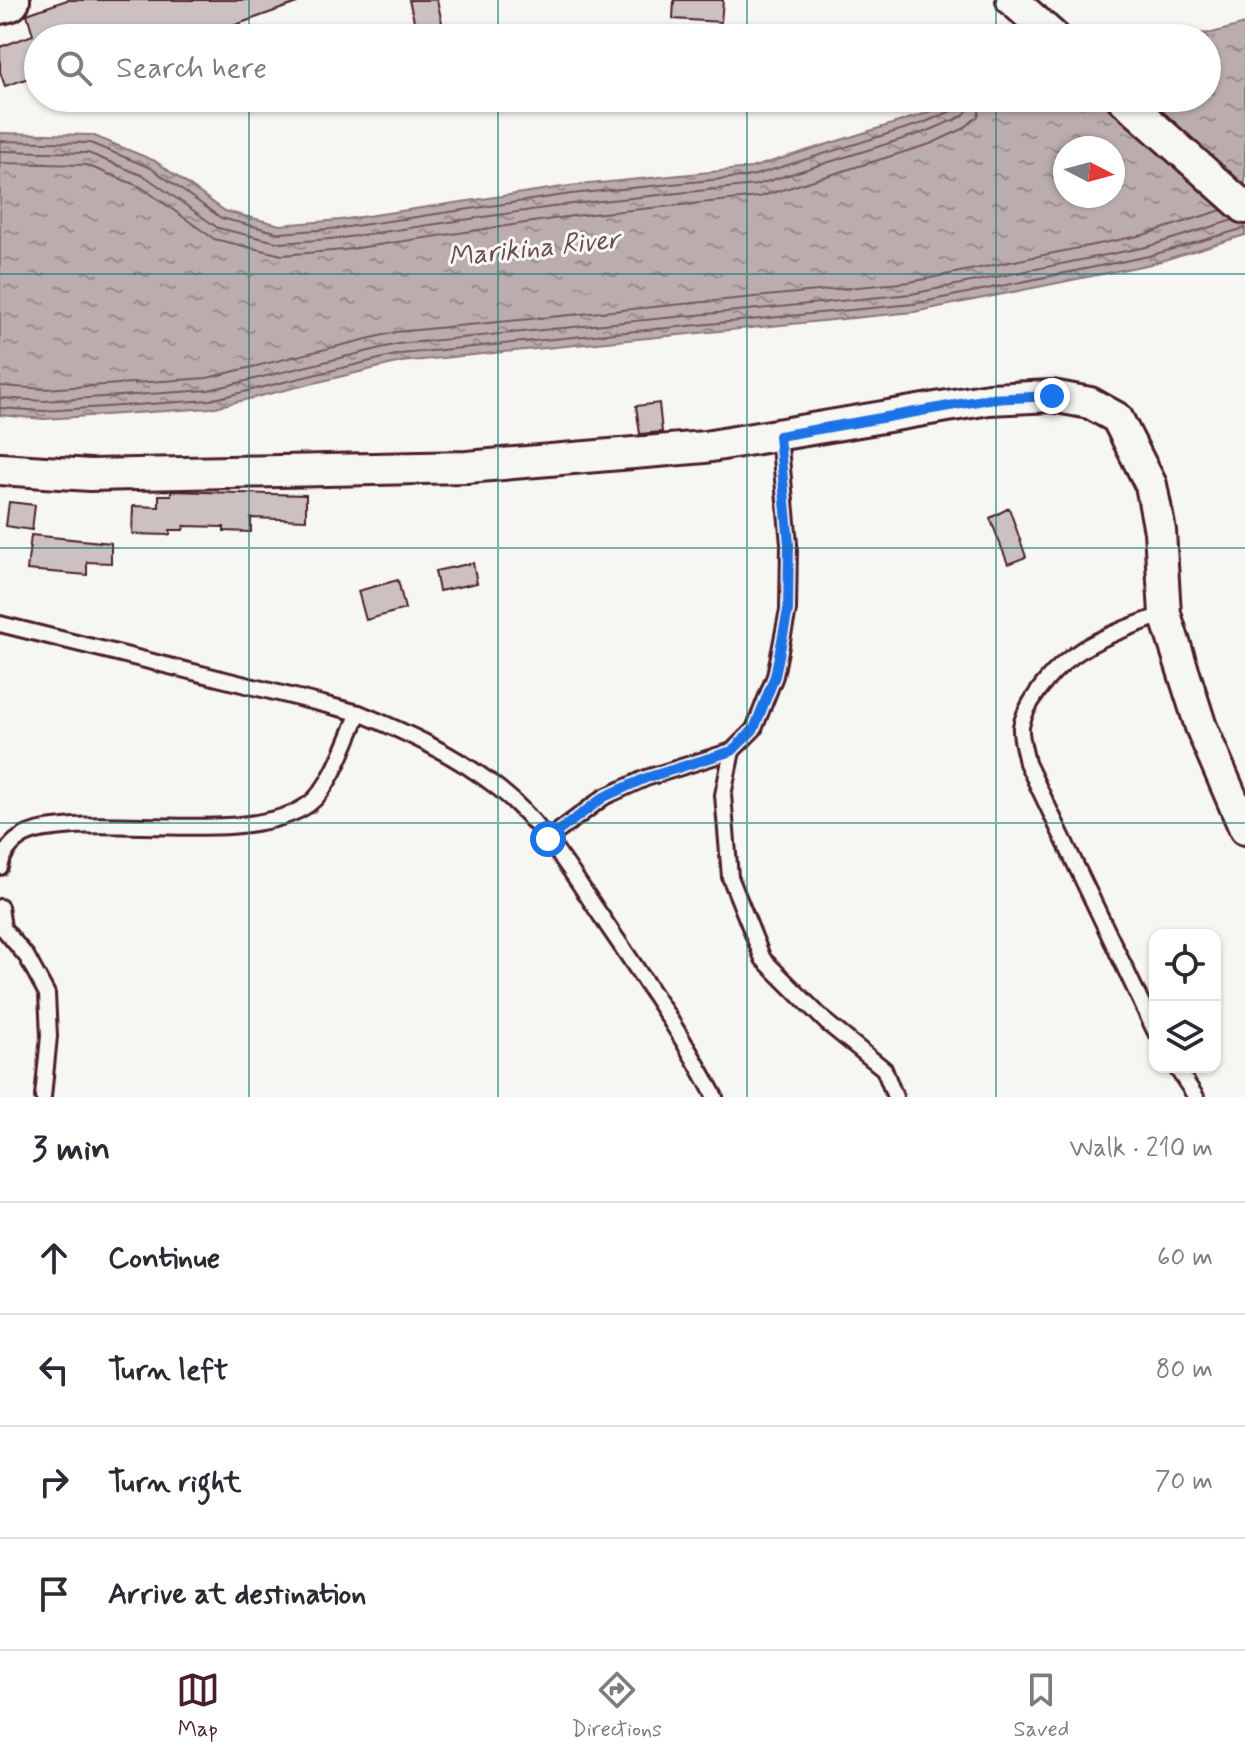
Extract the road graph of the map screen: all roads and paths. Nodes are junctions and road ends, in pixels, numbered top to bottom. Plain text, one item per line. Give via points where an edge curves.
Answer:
1 (8, 0) edge
2 (1012, 0) edge
3 (0, 2) edge
4 (1039, 24) edge
5 (1138, 112) edge
6 (1245, 208) edge
7 (779, 436) junction
8 (0, 469) edge
9 (1165, 614) junction
10 (0, 624) edge
11 (359, 713) junction
12 (732, 751) junction
13 (1245, 829) edge
14 (548, 839) junction
15 (0, 867) edge
16 (0, 907) edge
17 (1149, 1018) edge
18 (1180, 1073) edge
19 (43, 1097) edge
20 (715, 1097) edge
21 (895, 1097) edge
22 (1196, 1097) edge

1 - 3 street
2 - 4 street
5 - 6 street
7 - 8 street via 649,453 467,467 90,475
7 - 9 street via 989,399 1052,396 1090,403 1117,418 1151,485
7 - 12 lane via 789,544 788,610 775,676 754,729
9 - 13 street via 1201,727
9 - 17 lane via 1073,654 1051,673 1028,706 1021,728 1027,763
10 - 11 lane
11 - 14 lane via 464,764 501,790
11 - 15 lane via 334,771 313,801 291,816 202,826 47,829 19,838 2,856
12 - 14 lane via 604,797
12 - 21 lane via 723,795 730,877 763,959 827,1023 884,1069
14 - 20 lane via 649,986
16 - 19 lane via 3,928 47,994
18 - 22 lane

